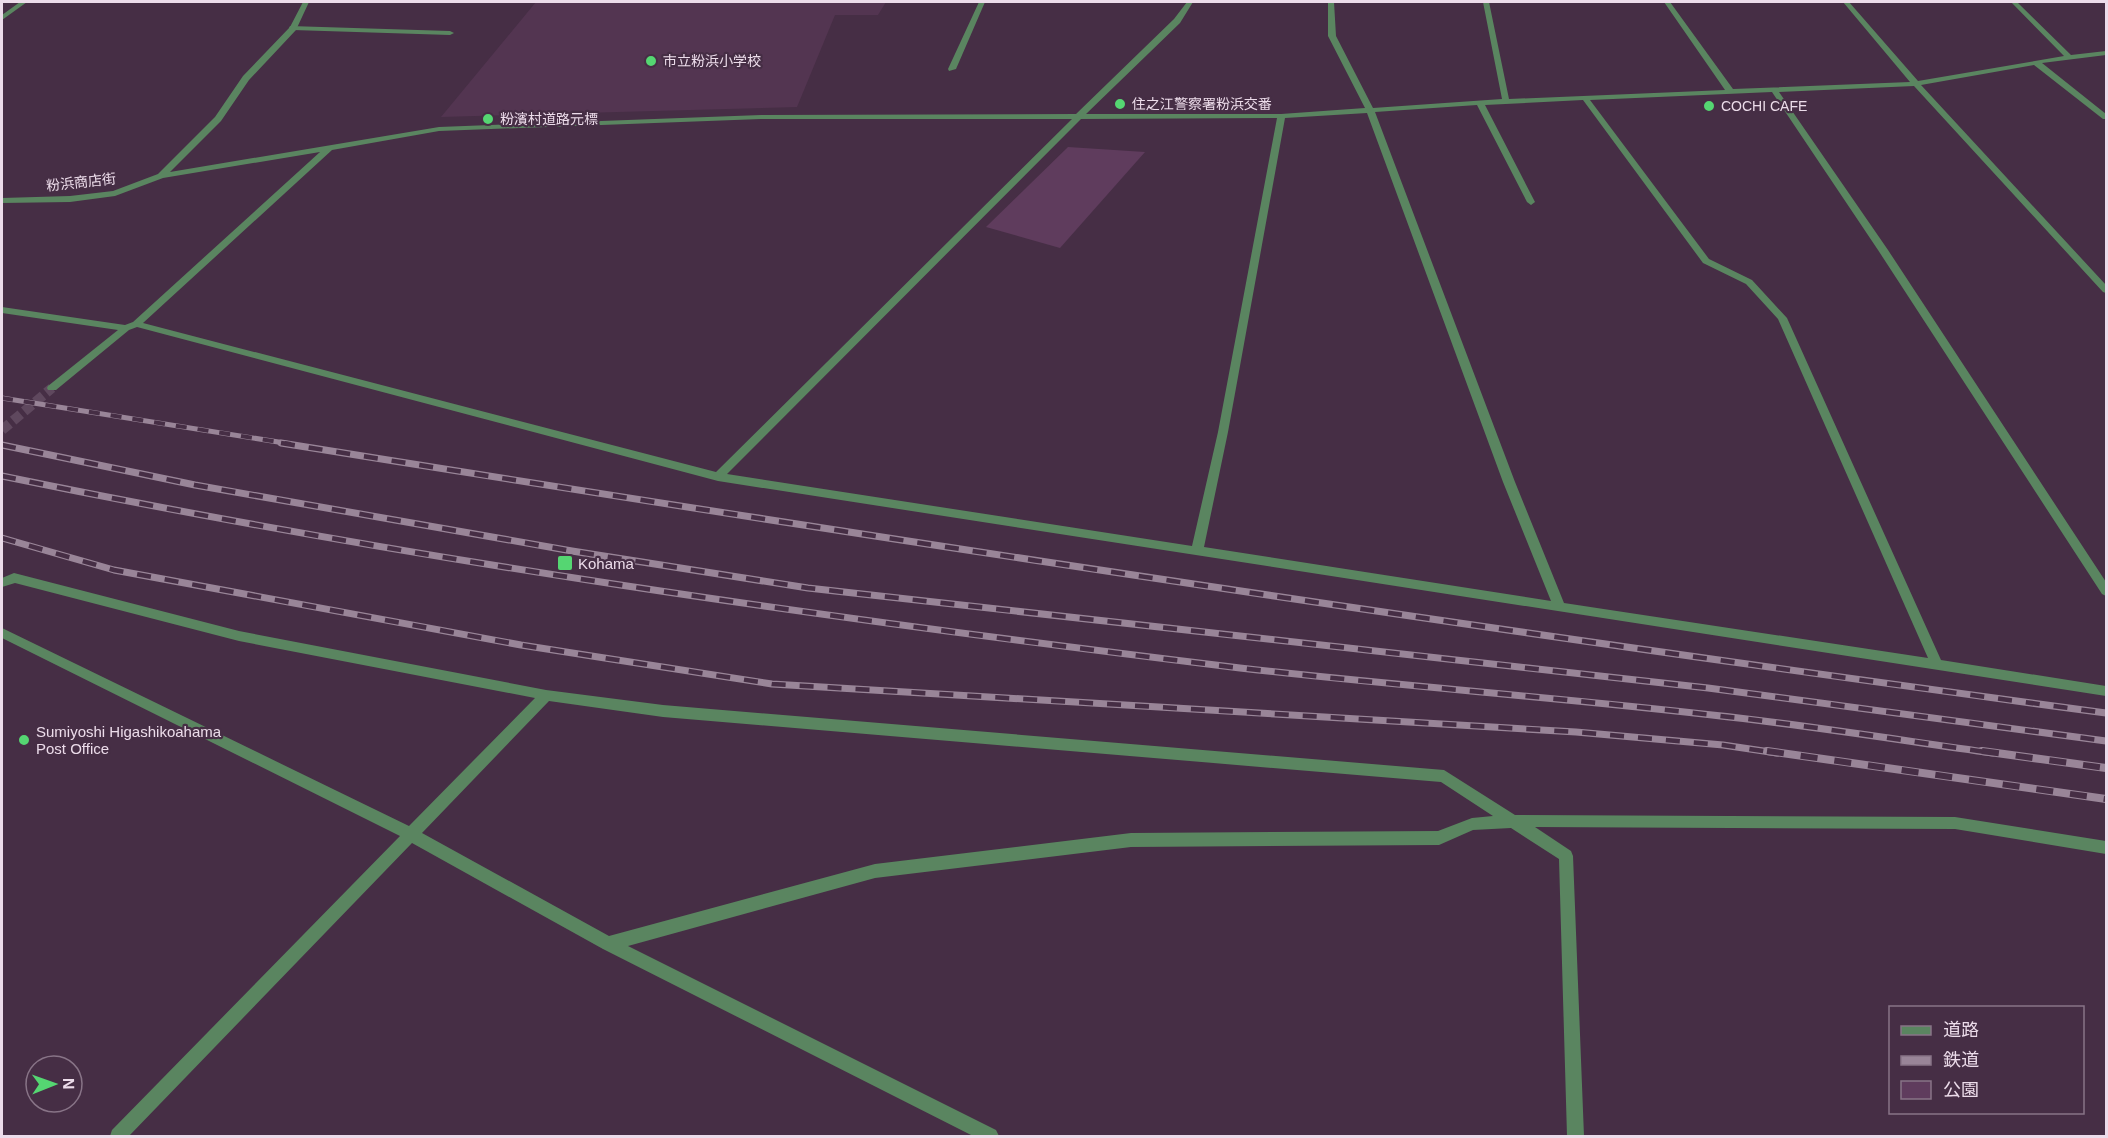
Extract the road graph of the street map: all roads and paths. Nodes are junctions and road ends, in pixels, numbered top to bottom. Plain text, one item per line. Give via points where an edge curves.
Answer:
1 (24, 2) edge
2 (306, 2) edge
3 (982, 2) edge
4 (1190, 2) edge
5 (1330, 2) edge
6 (1486, 2) edge
7 (1666, 2) edge
8 (1846, 2) edge
9 (2014, 2) edge
10 (2, 18) edge
11 (293, 28) junction
12 (450, 33) dead end
13 (2106, 52) edge
14 (2068, 56) junction
15 (2035, 62) junction
16 (952, 69) dead end
17 (1916, 84) junction
18 (1774, 90) junction
19 (1731, 92) junction
20 (1585, 98) junction
21 (1506, 102) junction
22 (1480, 103) junction
23 (1370, 110) junction
24 (1080, 115) junction
25 (1281, 116) junction
26 (2106, 117) edge
27 (329, 148) junction
28 (161, 176) junction
29 (2, 200) edge
30 (1531, 202) dead end
31 (2106, 290) edge
32 (2, 310) edge
33 (131, 326) junction
34 (52, 388) tunnel mouth
35 (718, 477) junction
36 (1197, 552) junction
37 (2, 583) edge
38 (2106, 591) edge
39 (1560, 607) junction
40 (2, 633) edge
41 (1937, 665) junction
42 (2106, 691) edge
43 (546, 695) junction
44 (1514, 821) junction
45 (412, 835) junction
46 (2106, 848) edge
47 (608, 944) junction
48 (118, 1137) edge
49 (990, 1137) edge
50 (1576, 1137) edge

1 - 10 street
2 - 11 street
3 - 16 street
4 - 24 street via 1177,21
5 - 23 street via 1332,36
6 - 21 street
7 - 19 street
8 - 17 street
9 - 14 street
11 - 12 street
11 - 28 street via 246,78 218,119
13 - 14 street
14 - 15 street
15 - 17 street
15 - 26 street
17 - 18 street
17 - 31 street
18 - 19 street
18 - 38 street
19 - 20 street
20 - 21 street
20 - 41 street via 1706,261 1749,282 1782,318
21 - 22 street
22 - 23 street
22 - 30 street
23 - 25 street
23 - 39 street via 1509,482
24 - 25 street
24 - 27 street via 761,117 440,129
24 - 35 street
25 - 36 street
27 - 28 street
27 - 33 street
28 - 29 street, 粉浜商店街 via 115,193 70,199
32 - 33 street
33 - 34 street
33 - 35 street
35 - 36 street
36 - 39 street
37 - 43 street via 14,578 239,636
39 - 41 street
40 - 45 street
41 - 42 street
43 - 44 street via 663,711 1444,776
43 - 45 street
44 - 46 street via 1955,824
44 - 47 street via 1473,824 1439,838 1131,840 875,871
44 - 50 street via 1566,856
45 - 47 street
45 - 48 street
47 - 49 street

